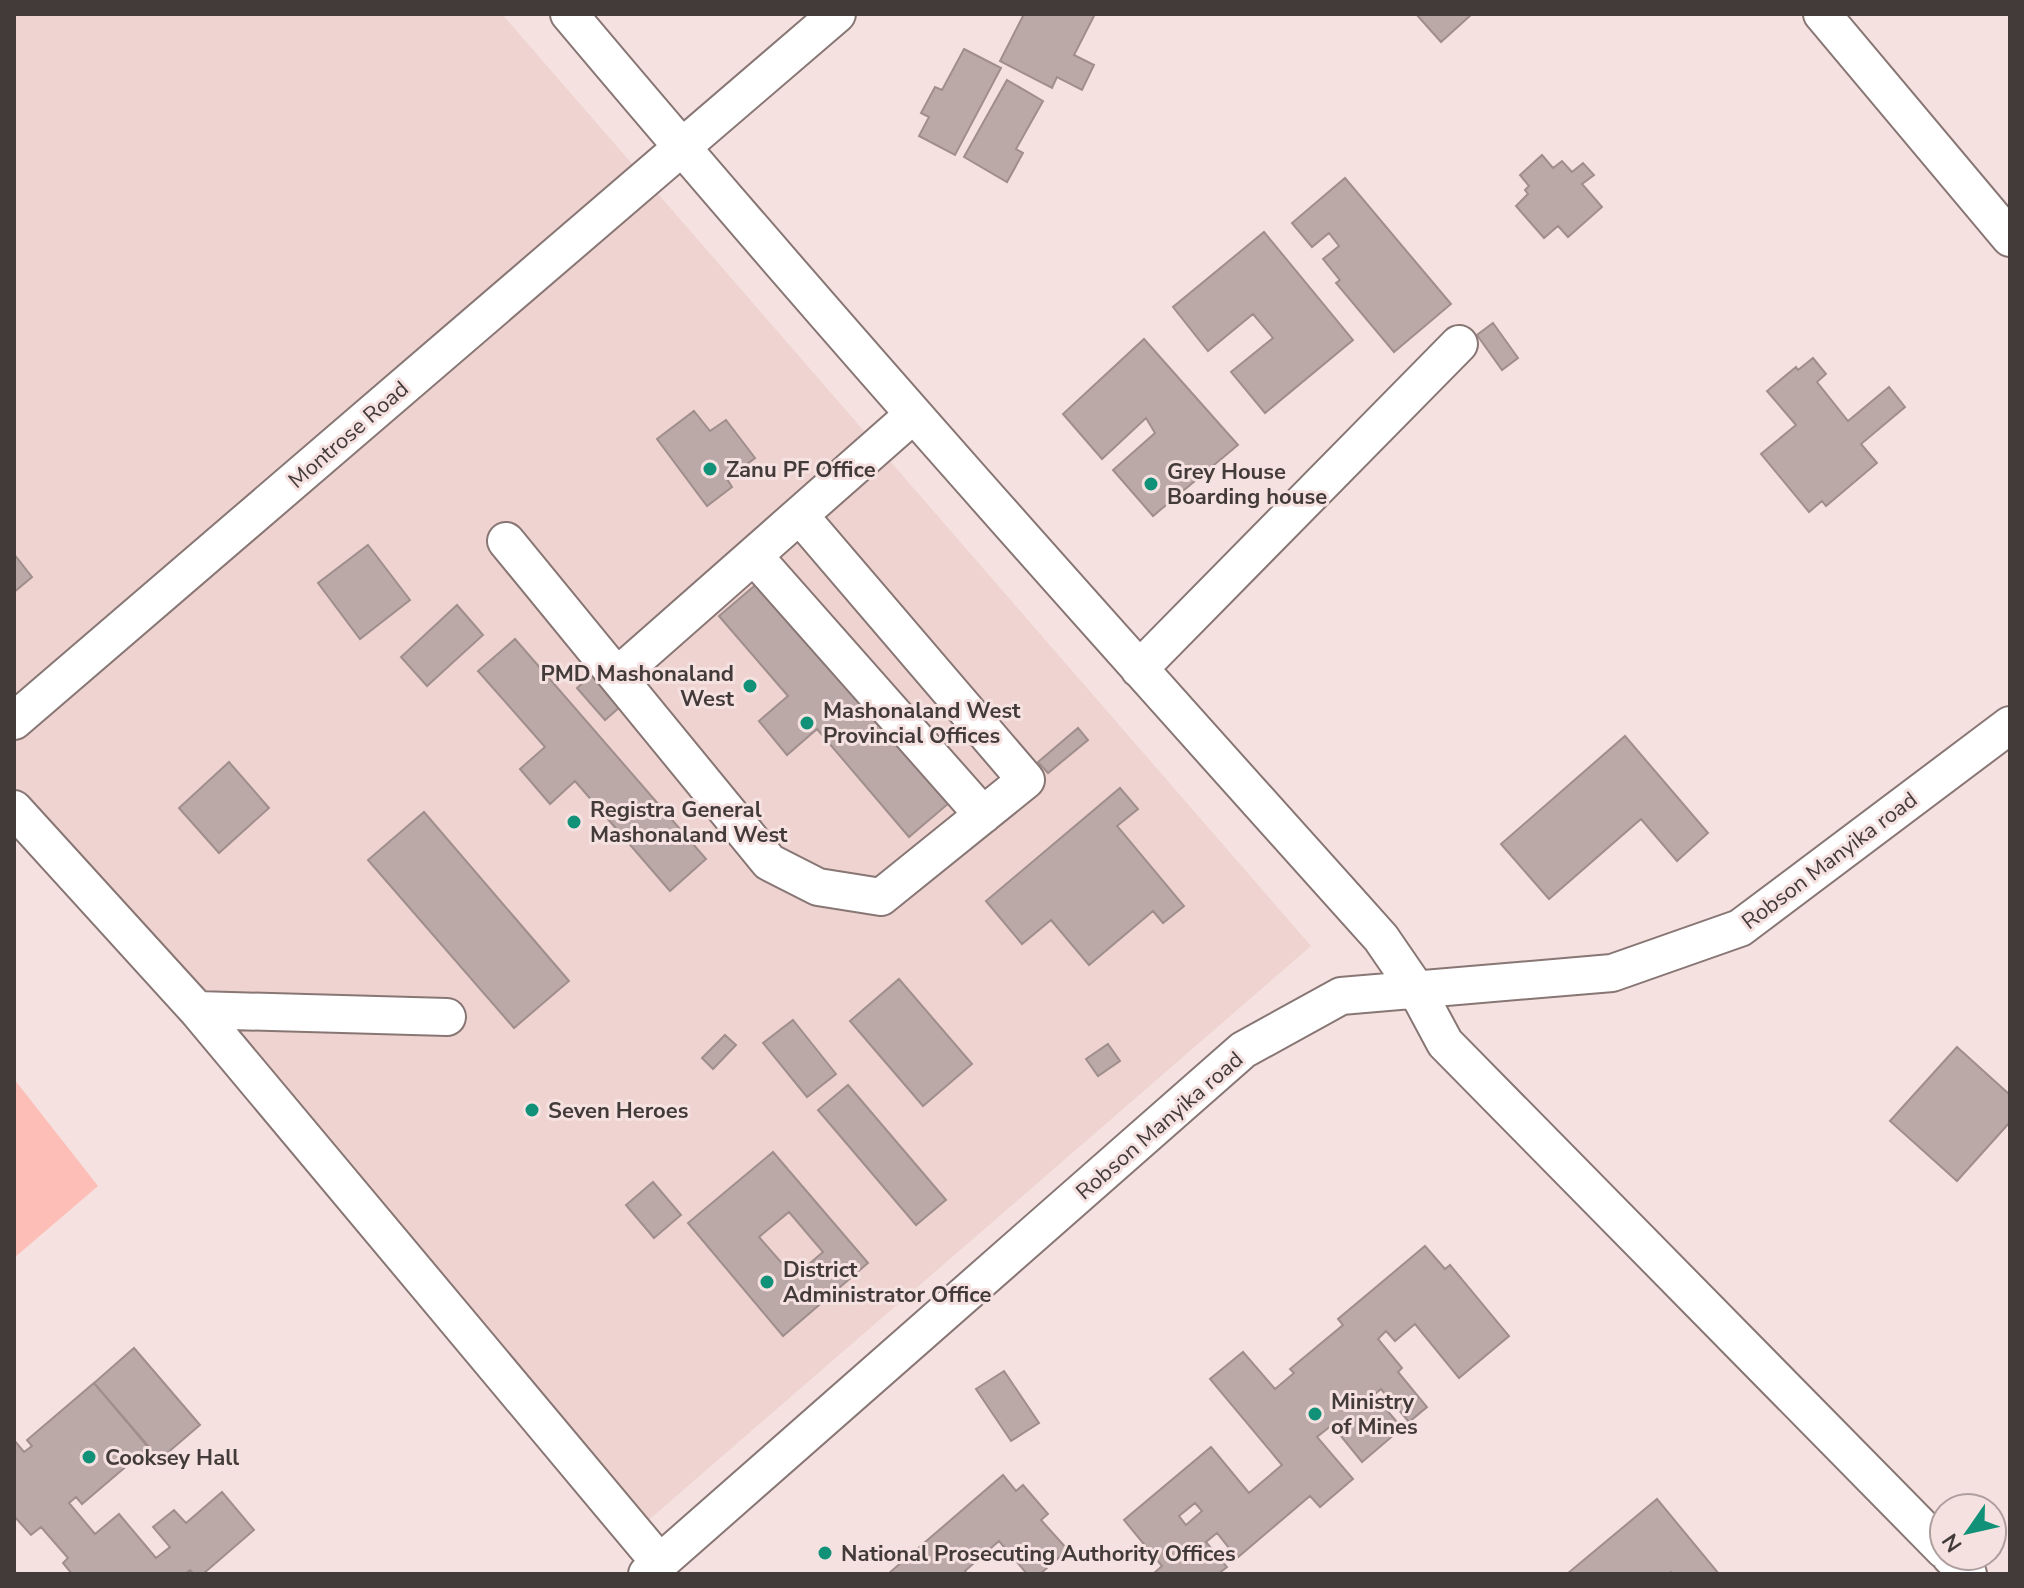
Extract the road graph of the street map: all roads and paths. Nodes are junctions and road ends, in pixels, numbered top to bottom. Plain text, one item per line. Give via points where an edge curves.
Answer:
1 (569, 14) edge
2 (837, 14) edge
3 (1822, 14) edge
4 (681, 147) junction
5 (2010, 238) edge
6 (1459, 344) dead end
7 (913, 415) junction
8 (800, 516) junction
9 (506, 541) dead end
10 (754, 556) junction
11 (1139, 669) junction
12 (617, 676) junction
13 (14, 721) edge
14 (2010, 725) edge
15 (14, 809) edge
16 (983, 815) junction
17 (1416, 989) junction
18 (197, 1010) junction
19 (447, 1017) dead end
20 (1928, 1534) edge
21 (653, 1568) edge

1 - 4 street
2 - 4 street, Montrose Road
3 - 5 street
4 - 7 street
4 - 13 street, Montrose Road
6 - 11 street
7 - 8 street
7 - 11 street
8 - 10 street
8 - 16 street via 1026,780
9 - 12 street
10 - 12 street
10 - 16 street
11 - 17 street via 1381,938
12 - 16 street via 769,862 818,887 881,897
14 - 17 street, Robson Manyika road via 1740,928 1612,973
15 - 18 street
17 - 20 street via 1445,1043
17 - 21 street, Robson Manyika road via 1341,996 1243,1050
18 - 19 street
18 - 21 street

